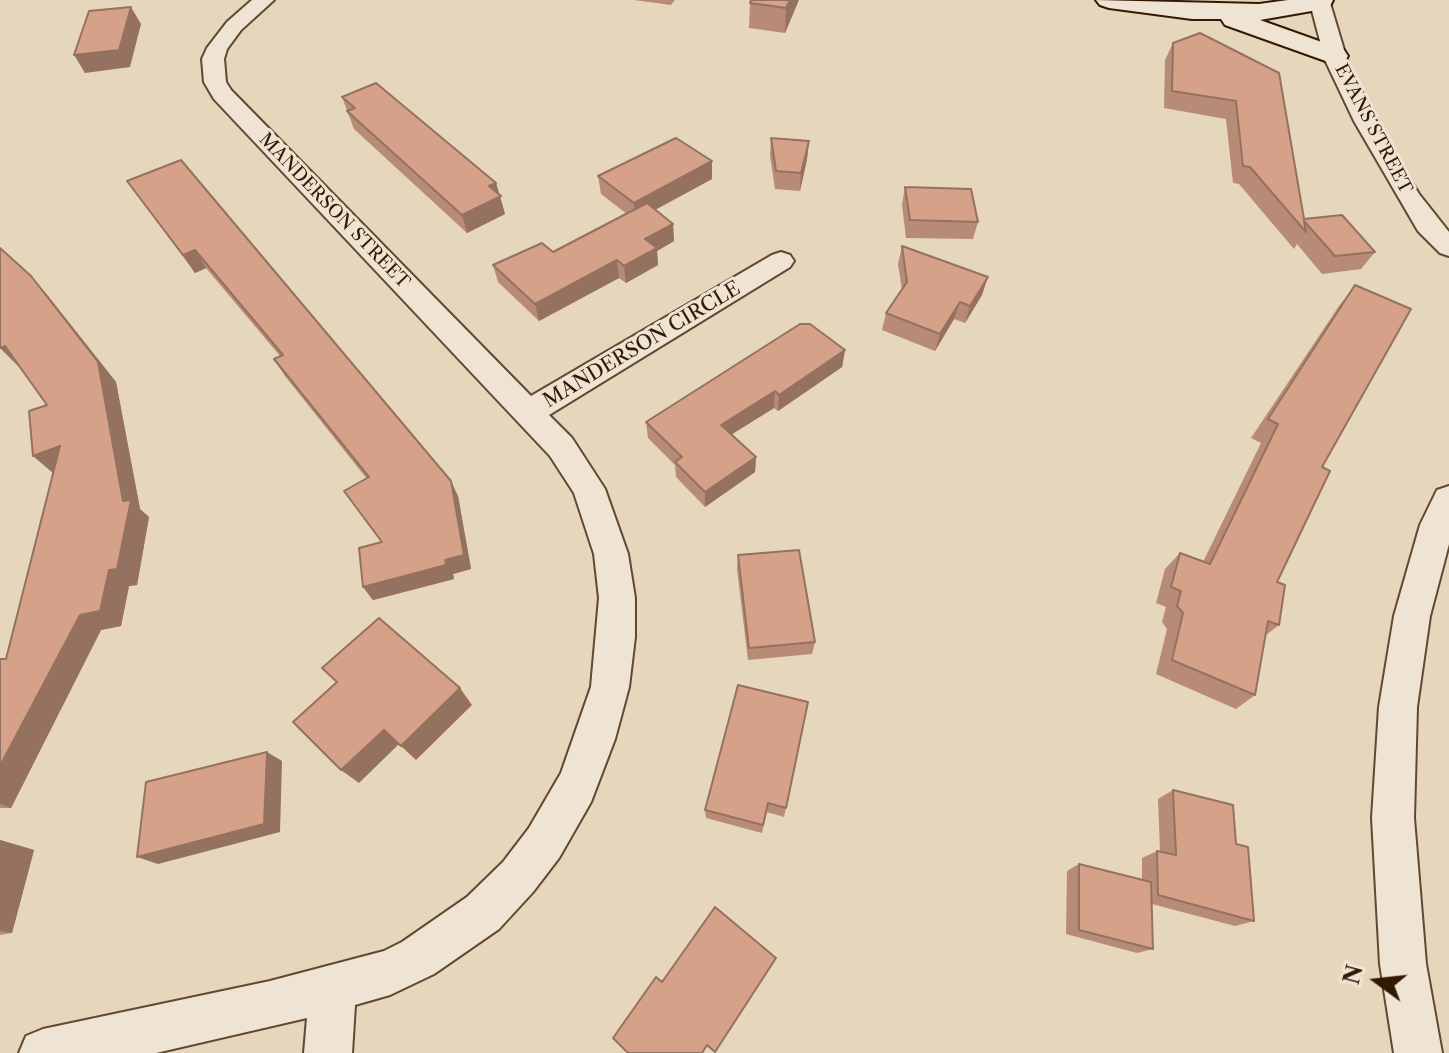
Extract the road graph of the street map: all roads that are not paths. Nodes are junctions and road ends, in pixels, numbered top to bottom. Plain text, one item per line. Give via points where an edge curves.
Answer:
1 (264, 0) edge
2 (1109, 0) edge
3 (1320, 2) edge
4 (1192, 11) junction
5 (1334, 56) junction
6 (1449, 247) edge
7 (781, 261) dead end
8 (528, 413) junction
9 (1449, 500) edge
10 (333, 988) junction
11 (43, 1053) edge
12 (328, 1053) edge
13 (1418, 1053) edge

1 - 8 street, MANDERSON STREET via 217,48 212,74 222,94
2 - 4 street
3 - 4 street via 1259,12
3 - 5 street, EVANS STREET
4 - 5 street via 1248,22
5 - 6 street, EVANS STREET via 1407,195
7 - 8 street, MANDERSON CIRCLE
8 - 10 street, MANDERSON CIRCLE via 561,447 589,489 611,554 616,637 610,687 595,739 576,787 544,843 483,913 418,958
9 - 13 street via 1412,616 1398,707 1393,818 1403,964
10 - 11 street, MANDERSON CIRCLE
10 - 12 street

